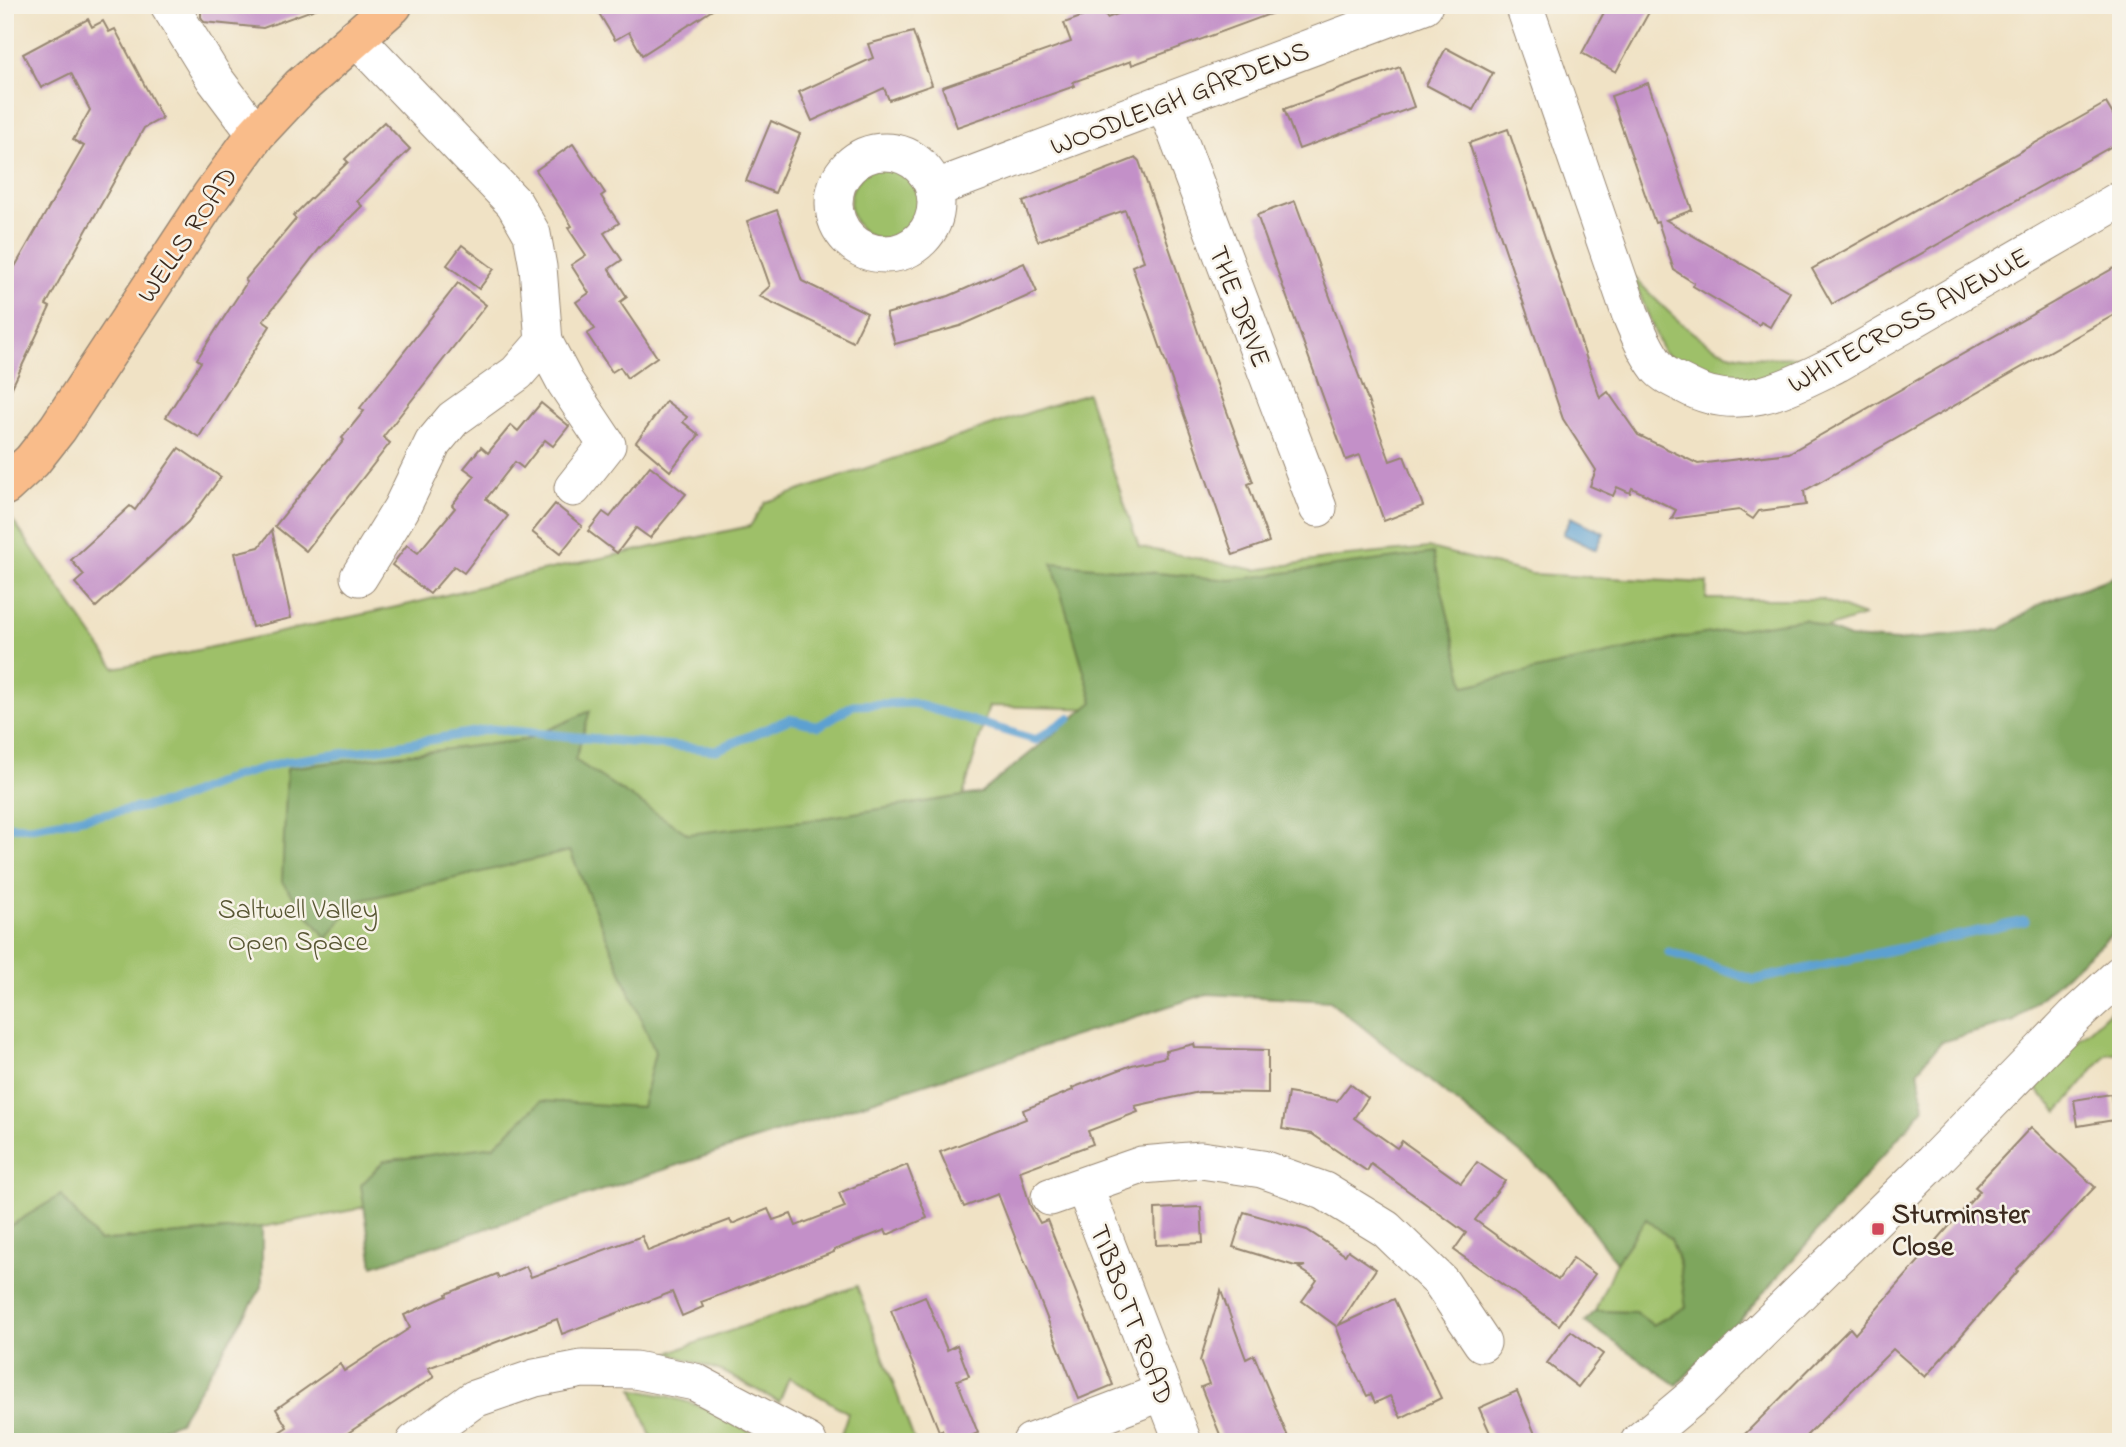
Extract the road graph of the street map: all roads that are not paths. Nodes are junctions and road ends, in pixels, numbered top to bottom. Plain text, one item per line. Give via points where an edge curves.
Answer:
1 (169, 5) edge
2 (393, 5) edge
3 (1424, 5) edge
4 (1524, 5) edge
5 (355, 37) junction
6 (1165, 103) junction
7 (256, 134) junction
8 (934, 189) dead end
9 (2121, 199) edge
10 (544, 342) junction
11 (5, 486) edge
12 (573, 488) dead end
13 (1318, 508) dead end
14 (359, 577) dead end
15 (2121, 974) edge
16 (1482, 1343) dead end
17 (1163, 1392) junction
18 (1647, 1439) edge
19 (415, 1442) edge
20 (808, 1442) edge
21 (1031, 1442) edge
22 (1183, 1442) edge

1 - 7 street via 214,78
2 - 5 highway, WELLS ROAD
3 - 6 street, WOODLEIGH GARDENS
4 - 9 street, WHITECROSS AVENUE via 1644,347 1661,372 1698,392 1759,397 1793,385
5 - 7 highway, WELLS ROAD
5 - 10 street via 514,203 532,234
6 - 8 street, WOODLEIGH GARDENS
6 - 13 street, THE DRIVE
7 - 11 highway, WELLS ROAD via 58,428
10 - 12 street via 607,445
10 - 14 street via 517,373 453,419 433,443 401,509
15 - 18 street
16 - 17 street, TIBBOTT ROAD via 1441,1282 1386,1229 1324,1191 1262,1170 1201,1160 1142,1165 1067,1191
17 - 21 street
17 - 22 street, TIBBOTT ROAD
19 - 20 street via 474,1399 582,1368 635,1370 695,1382

